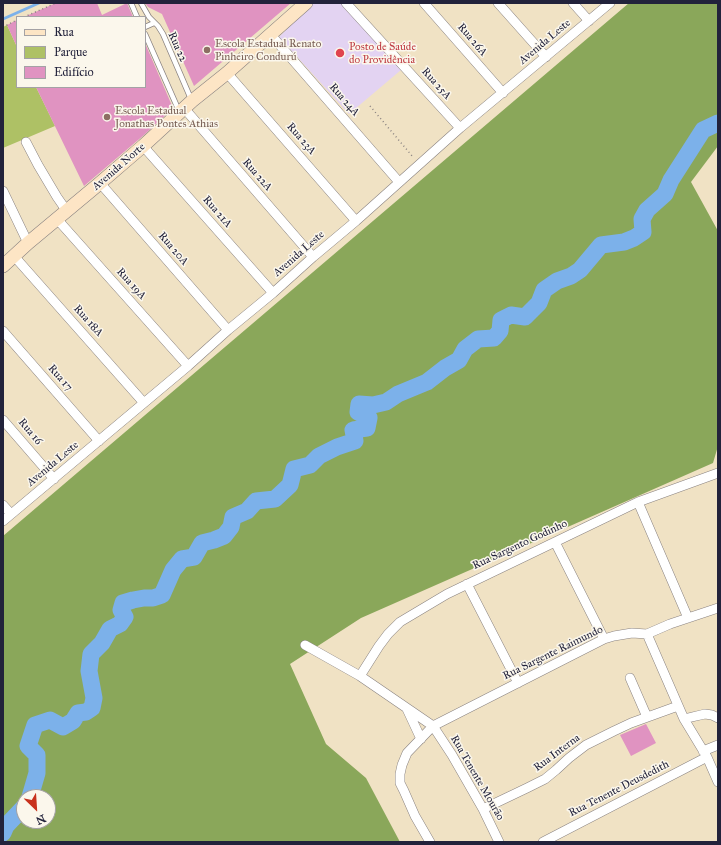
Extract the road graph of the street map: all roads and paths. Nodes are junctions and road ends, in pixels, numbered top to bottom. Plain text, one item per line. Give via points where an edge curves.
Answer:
1 (56, 3) edge
2 (131, 3) edge
3 (141, 3) edge
4 (306, 3) edge
5 (346, 3) edge
6 (424, 3) edge
7 (498, 3) edge
8 (573, 3) edge
9 (610, 3) edge
10 (26, 16) edge
11 (138, 16) edge
12 (16, 20) edge
13 (589, 21) junction
14 (154, 23) junction
15 (3, 27) edge
16 (146, 27) edge
17 (271, 35) junction
18 (146, 36) edge
19 (546, 56) junction
20 (227, 73) junction
21 (503, 93) junction
22 (370, 106) dead end
23 (185, 107) junction
24 (460, 128) junction
25 (26, 142) dead end
26 (143, 146) junction
27 (419, 164) junction
28 (399, 182) junction
29 (100, 183) junction
30 (3, 191) edge
31 (62, 214) junction
32 (356, 221) junction
33 (28, 243) junction
34 (14, 256) junction
35 (313, 257) junction
36 (3, 266) edge
37 (273, 293) junction
38 (228, 330) junction
39 (3, 331) edge
40 (188, 366) junction
41 (144, 402) junction
42 (3, 420) edge
43 (99, 440) junction
44 (718, 473) edge
45 (54, 479) junction
46 (638, 502) junction
47 (3, 505) edge
48 (11, 514) junction
49 (3, 521) edge
50 (555, 542) junction
51 (467, 584) junction
52 (718, 608) edge
53 (688, 618) junction
54 (647, 634) junction
55 (604, 639) junction
56 (305, 645) dead end
57 (360, 676) junction
58 (630, 678) dead end
59 (518, 683) junction
60 (678, 706) junction
61 (407, 709) junction
62 (647, 717) junction
63 (718, 718) edge
64 (684, 719) junction
65 (433, 726) junction
66 (421, 739) junction
67 (718, 745) edge
68 (705, 754) junction
69 (718, 782) edge
70 (483, 809) junction
71 (430, 842) edge
72 (499, 842) edge
73 (543, 842) edge

1 - 10 path
2 - 11 lane
3 - 14 lane, Rua 22
4 - 17 street, Avenida Norte
5 - 24 street, Rua 25A
6 - 21 street, Rua 26A
7 - 19 street
8 - 13 street
9 - 13 street, Avenida Leste
12 - 15 path
13 - 19 street, Avenida Leste
14 - 16 lane
14 - 23 lane, Rua 22 via 163,34
17 - 20 street, Avenida Norte
17 - 28 street, Rua 24A
18 - 23 lane
19 - 21 street, Avenida Leste
20 - 23 street, Avenida Norte
20 - 32 street, Rua 23A
21 - 24 street, Avenida Leste
22 - 27 path
23 - 26 street, Avenida Norte
23 - 35 street, Rua 22A
24 - 27 street, Avenida Leste
25 - 31 street, Rua 19A via 57,197
26 - 29 street, Avenida Norte
26 - 37 street, Rua 21A
27 - 28 street, Avenida Leste
28 - 32 street, Avenida Leste
29 - 31 street, Avenida Norte
29 - 38 street, Rua 20A
30 - 33 street
31 - 33 street, Avenida Norte
31 - 40 street, Rua 19A
32 - 35 street, Avenida Leste
33 - 34 street, Avenida Norte
34 - 36 street, Avenida Norte
34 - 41 street, Rua 18A
35 - 37 street, Avenida Leste
37 - 38 street, Avenida Leste
38 - 40 street, Avenida Leste
39 - 43 street, Rua 17
40 - 41 street, Avenida Leste
41 - 43 street, Avenida Leste
42 - 45 street, Rua 16
43 - 45 street, Avenida Leste
44 - 46 street, Rua Sargento Godinho
45 - 48 street, Avenida Leste
46 - 50 street, Rua Sargento Godinho
46 - 53 street
47 - 48 street
48 - 49 street, Avenida Leste
50 - 51 street, Rua Sargento Godinho
50 - 55 street
51 - 57 street, Rua Sargento Godinho via 400,622 379,646
51 - 59 street
52 - 53 street, Rua Sargente Raimundo
53 - 54 street, Rua Sargente Raimundo
54 - 55 street, Rua Sargente Raimundo via 632,633
54 - 60 street
55 - 59 street, Rua Sargente Raimundo
56 - 57 street
57 - 61 street
58 - 62 street
59 - 65 street, Rua Sargente Raimundo
60 - 62 street, Rua Interna
60 - 64 street
61 - 65 street
61 - 66 street
62 - 70 street, Rua Interna via 586,745 545,779
63 - 64 street via 706,714
64 - 68 street
65 - 66 street
65 - 70 street, Rua Tenente Mourão
66 - 71 street via 407,753 402,764 400,783
67 - 68 street, Rua Tenente Deusdedith
68 - 69 street
68 - 73 street, Rua Tenente Deusdedith
70 - 72 street, Rua Tenente Mourão

